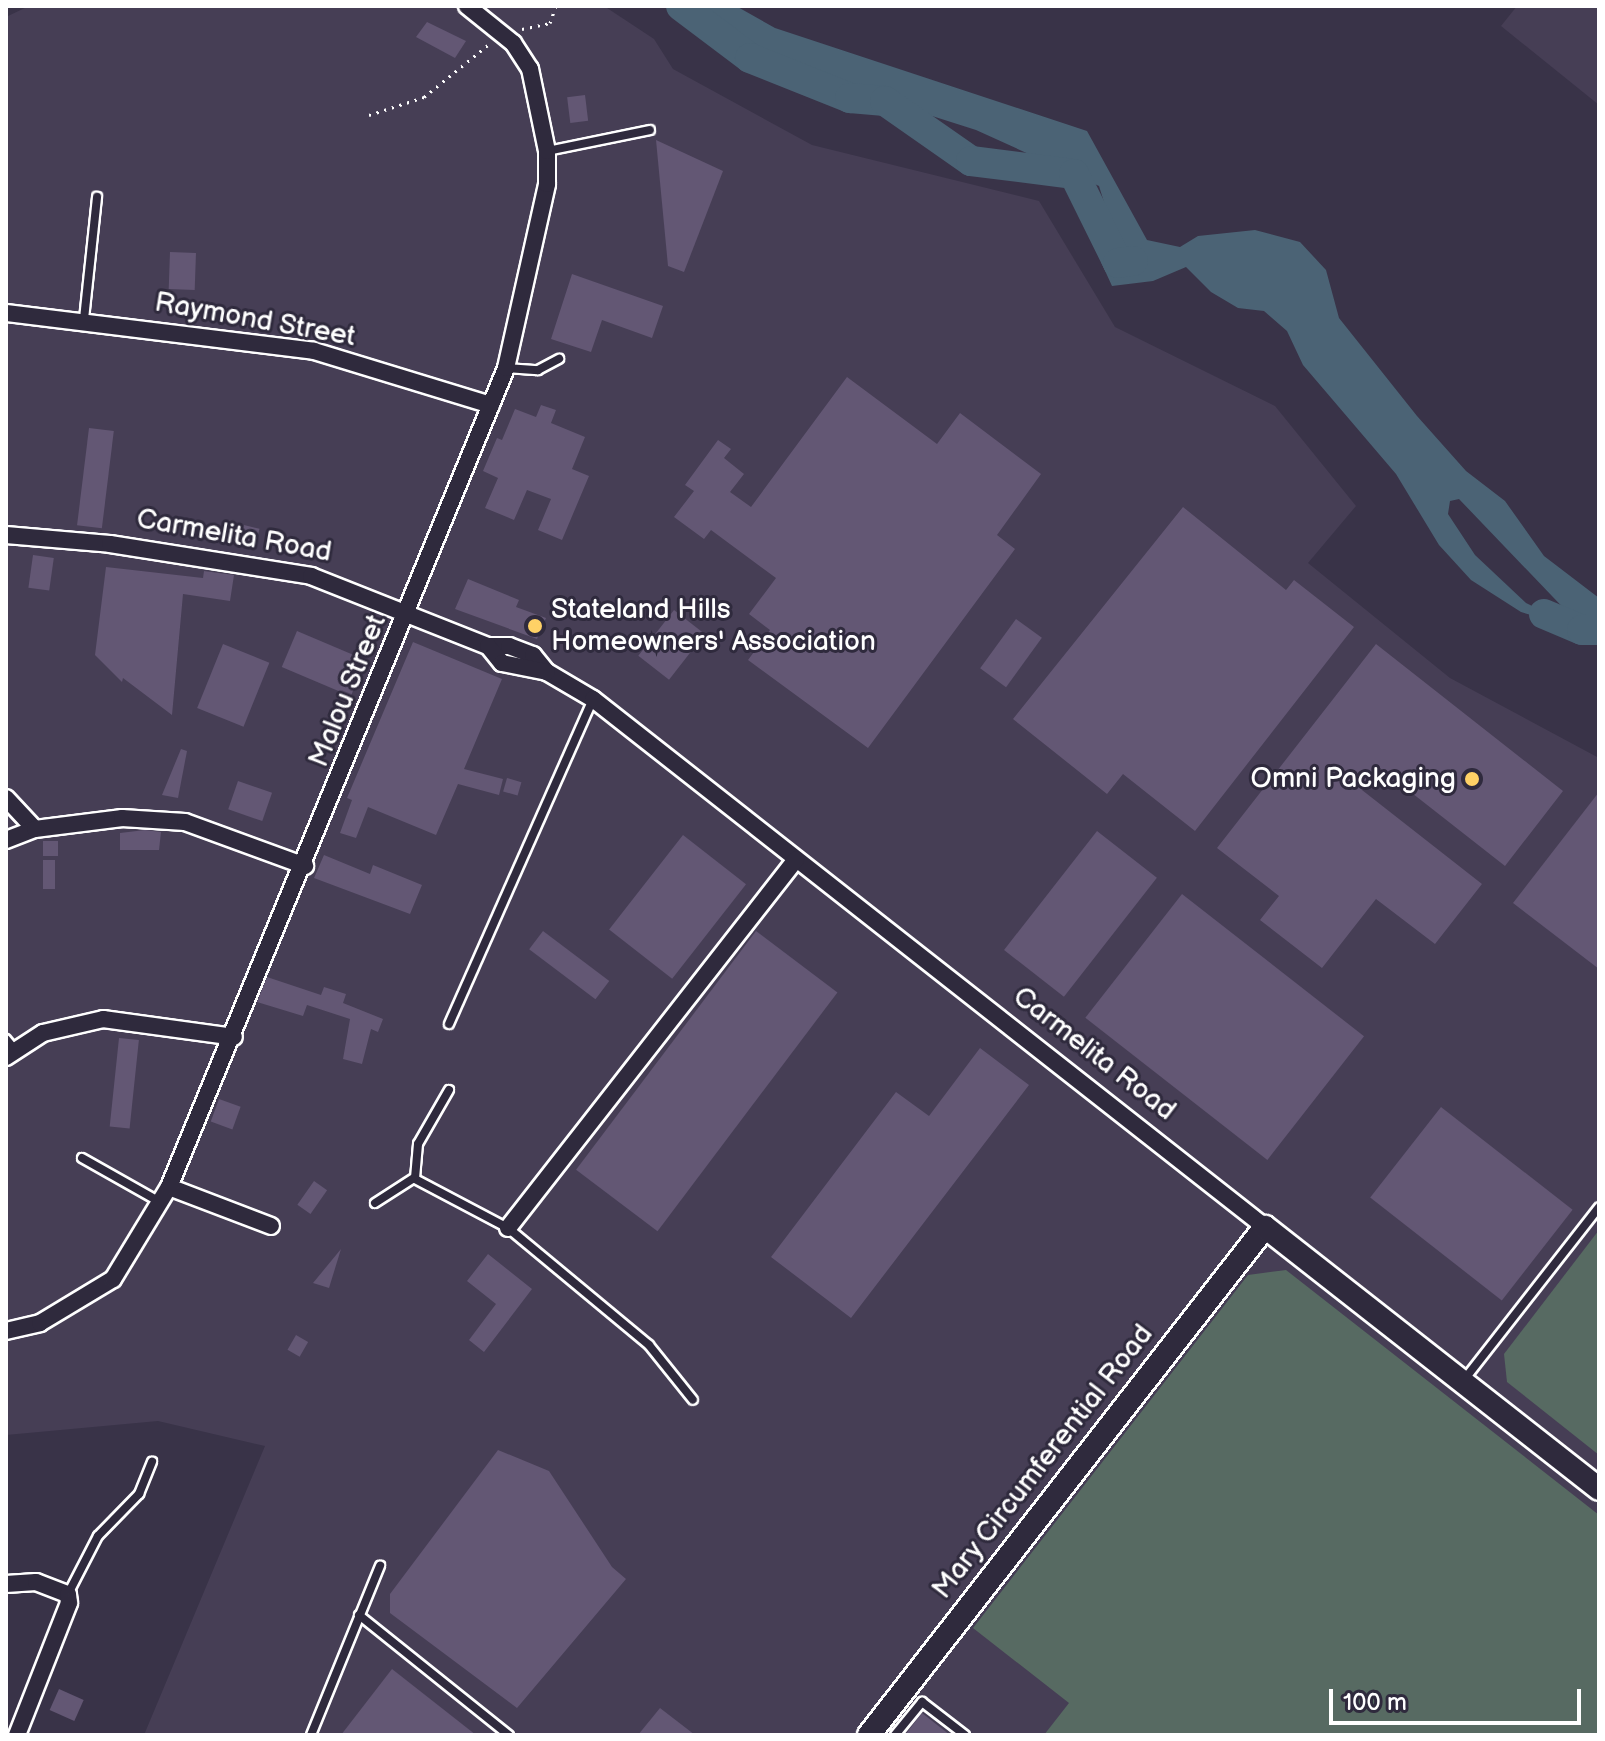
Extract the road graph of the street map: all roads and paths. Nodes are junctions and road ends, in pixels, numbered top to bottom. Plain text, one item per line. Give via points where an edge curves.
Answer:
1 (467, 6) edge
2 (556, 6) edge
3 (501, 33) junction
4 (369, 115) dead end
5 (650, 130) dead end
6 (547, 151) junction
7 (97, 197) dead end
8 (6, 313) edge
9 (84, 319) junction
10 (559, 359) dead end
11 (506, 368) junction
12 (491, 405) junction
13 (6, 535) edge
14 (409, 611) junction
15 (593, 699) junction
16 (6, 798) edge
17 (35, 829) junction
18 (6, 840) edge
19 (796, 859) junction
20 (305, 866) junction
21 (449, 1024) dead end
22 (234, 1037) junction
23 (9, 1048) edge
24 (449, 1090) dead end
25 (82, 1158) dead end
26 (414, 1178) junction
27 (164, 1195) junction
28 (375, 1203) dead end
29 (1599, 1207) edge
30 (271, 1226) dead end
31 (1265, 1227) junction
32 (508, 1228) junction
33 (6, 1331) edge
34 (1463, 1382) junction
35 (693, 1400) dead end
36 (152, 1462) dead end
37 (1599, 1489) edge
38 (380, 1566) dead end
39 (6, 1584) edge
40 (68, 1594) junction
41 (359, 1615) junction
42 (17, 1735) edge
43 (311, 1735) edge
44 (509, 1735) edge
45 (869, 1735) edge
46 (895, 1735) edge
47 (965, 1735) edge

1 - 3 street, Malou Street
2 - 3 path via 550,23
3 - 4 path via 424,97
3 - 6 street, Malou Street via 530,69
5 - 6 lane
6 - 11 street, Malou Street via 547,184
7 - 9 lane
8 - 9 street, Raymond Street
9 - 12 street, Raymond Street via 314,351
10 - 11 lane via 538,370
11 - 12 street, Malou Street
12 - 14 street, Malou Street
13 - 14 street, Carmelita Road via 258,565 311,576
14 - 15 street, Carmelita Road via 488,646 509,646 533,655 547,672
14 - 20 street, Malou Street
15 - 19 street, Carmelita Road
15 - 21 lane
16 - 17 street
17 - 18 street
17 - 20 street via 122,818 185,822
19 - 31 street, Carmelita Road
19 - 32 street
20 - 22 street, Malou Street
22 - 23 street via 103,1019 43,1033
22 - 27 street, Malou Street
24 - 26 lane via 418,1144
25 - 27 lane
26 - 28 lane
26 - 32 lane
27 - 30 street
27 - 33 street, Malou Street via 113,1279 40,1323
29 - 34 lane
31 - 34 street, Carmelita Road
31 - 45 street, Mary Circumferential Road
32 - 35 lane via 649,1345
34 - 37 street, Carmelita Road
36 - 40 lane via 139,1494 98,1536
38 - 41 lane
39 - 40 street via 26,1580
40 - 42 street via 65,1620
41 - 43 lane
41 - 44 lane
46 - 47 lane via 922,1702

